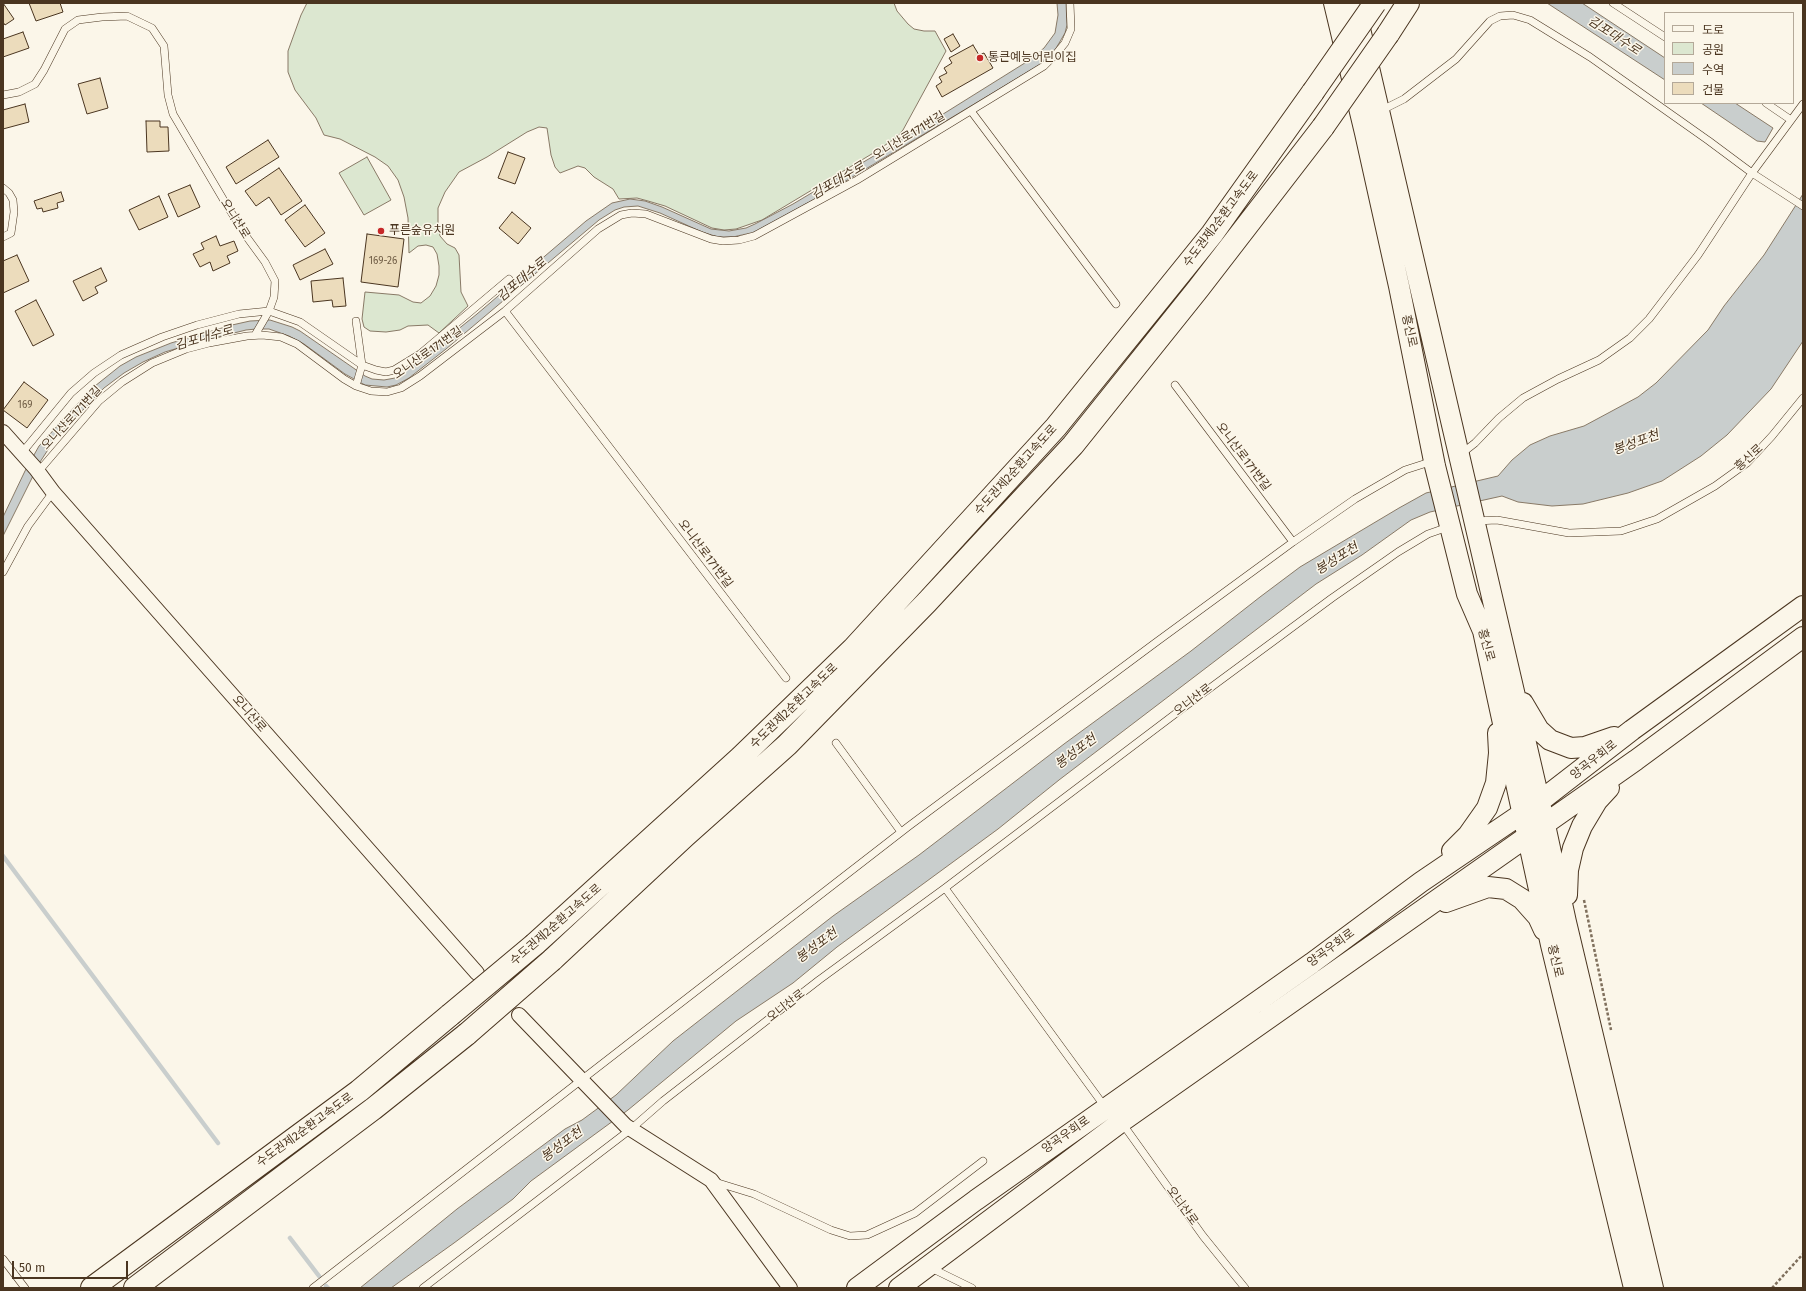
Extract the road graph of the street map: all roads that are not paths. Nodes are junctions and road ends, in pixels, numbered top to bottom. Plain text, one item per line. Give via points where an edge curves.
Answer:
1 (1070, 3) edge
2 (1334, 3) edge
3 (1354, 3) edge
4 (1375, 3) edge
5 (1408, 3) edge
6 (1613, 3) edge
7 (1664, 36) edge
8 (3, 95) edge
9 (1767, 104) edge
10 (1803, 104) edge
11 (971, 111) junction
12 (1380, 111) junction
13 (1791, 120) junction
14 (1752, 173) junction
15 (3, 188) edge
16 (1803, 206) edge
17 (3, 237) edge
18 (509, 279) dead end
19 (1116, 304) dead end
20 (505, 311) junction
21 (268, 314) junction
22 (356, 321) dead end
23 (256, 333) junction
24 (362, 365) junction
25 (356, 385) junction
26 (1175, 385) dead end
27 (1803, 398) edge
28 (3, 432) edge
29 (23, 455) junction
30 (1460, 459) junction
31 (1434, 463) junction
32 (37, 471) junction
33 (53, 492) junction
34 (1474, 516) junction
35 (1449, 523) junction
36 (1293, 542) junction
37 (3, 572) edge
38 (1803, 606) edge
39 (1803, 638) edge
40 (786, 678) dead end
41 (1504, 686) junction
42 (1632, 730) junction
43 (836, 743) dead end
44 (1636, 760) junction
45 (1532, 808) junction
46 (1545, 825) junction
47 (901, 832) junction
48 (1529, 836) junction
49 (1420, 882) junction
50 (945, 888) junction
51 (1414, 915) junction
52 (1566, 922) junction
53 (1552, 945) junction
54 (477, 973) dead end
55 (519, 1015) dead end
56 (584, 1082) junction
57 (1106, 1107) junction
58 (1121, 1122) junction
59 (628, 1127) junction
60 (983, 1161) dead end
61 (711, 1180) junction
62 (3, 1259) edge
63 (927, 1266) junction
64 (25, 1288) edge
65 (92, 1288) edge
66 (134, 1288) edge
67 (313, 1288) edge
68 (422, 1288) edge
69 (790, 1288) edge
70 (857, 1288) edge
71 (899, 1288) edge
72 (972, 1288) edge
73 (1245, 1288) edge
74 (1634, 1288) edge
75 (1653, 1288) edge

1 - 11 lane, 오니산로171번길 via 1071,29 1065,43 1056,54 1044,66
2 - 31 main road, 흥신로 via 1399,286
3 - 12 main road, 흥신로
4 - 65 highway, 수도권제2순환고속도로, bridge via 1212,234 1056,427 853,648 740,758 535,944 358,1091
5 - 66 highway, 수도권제2순환고속도로, bridge via 1323,127 1073,445 927,602 787,745 552,960 467,1034 373,1109
6 - 7 lane
8 - 21 lane, 오니산로 via 19,92 35,84 65,29 78,20 102,16 127,16 152,28 164,46 168,95 173,114 275,281 274,297
9 - 13 lane
10 - 13 lane
11 - 19 lane
11 - 20 lane, 오니산로171번길 via 857,180 754,236 734,240 711,240 646,214 621,215 598,229
12 - 14 lane via 1404,99 1456,59 1490,21 1500,16 1513,15 1530,20 1590,57
12 - 30 main road, 흥신로
13 - 14 lane
14 - 16 lane
14 - 30 lane via 1698,256 1649,319 1630,338 1599,360 1523,398 1499,418
15 - 17 lane via 13,200 14,212 11,232
18 - 24 lane via 406,364 386,372
20 - 25 lane, 오니산로171번길 via 401,388 387,392 371,391
20 - 40 lane, 오니산로171번길
21 - 23 lane, 오니산로
21 - 24 lane via 290,318 309,327
21 - 29 lane via 239,314 197,325 122,355 94,373 71,393
22 - 24 lane
23 - 25 lane, 오니산로171번길 via 281,337 297,344
23 - 32 lane, 오니산로171번길 via 186,349 152,363 122,382 99,401
24 - 25 lane
26 - 36 lane, 오니산로171번길
27 - 34 lane, 흥신로 via 1746,463 1715,486 1657,519 1620,532 1575,533
28 - 29 street, 오니산로
29 - 32 street, 오니산로
30 - 34 main road, 흥신로
31 - 35 main road, 흥신로
31 - 36 lane via 1405,470 1355,499
32 - 33 street, 오니산로
33 - 37 lane via 28,526
33 - 54 street, 오니산로
34 - 41 main road, 흥신로
35 - 41 main road, 흥신로 via 1467,594
35 - 50 lane, 오니산로 via 1398,552 1332,598
36 - 47 lane
38 - 42 main road, 양곡우회로
39 - 44 main road, 양곡우회로
41 - 42 main road via 1539,730 1550,740 1571,748 1585,747
41 - 45 main road, 흥신로
41 - 49 main road via 1496,783 1487,808 1468,835
42 - 45 main road, 양곡우회로
43 - 47 lane
44 - 46 main road, 양곡우회로
44 - 52 main road via 1597,801 1578,834 1568,870
45 - 46 main road, 흥신로
45 - 48 main road, 흥신로
45 - 49 main road, 양곡우회로
46 - 48 main road, 양곡우회로
46 - 52 main road, 흥신로
47 - 56 lane
48 - 51 main road, 양곡우회로
48 - 53 main road, 흥신로
49 - 57 main road, 양곡우회로 via 1312,963
50 - 57 lane
50 - 59 lane, 오니산로 via 813,985
51 - 53 main road via 1488,887 1506,889 1522,898 1538,917
51 - 58 main road, 양곡우회로
52 - 75 main road, 흥신로
53 - 74 main road, 흥신로
55 - 56 street
56 - 59 street
56 - 67 lane
57 - 70 main road, 양곡우회로
58 - 63 main road, 양곡우회로
58 - 73 lane, 오니산로 via 1203,1236
59 - 61 street
59 - 68 lane, 오니산로
60 - 61 lane via 915,1213 867,1235 850,1236 831,1230 754,1194
61 - 69 street
62 - 64 lane
63 - 71 main road, 양곡우회로
63 - 72 lane

